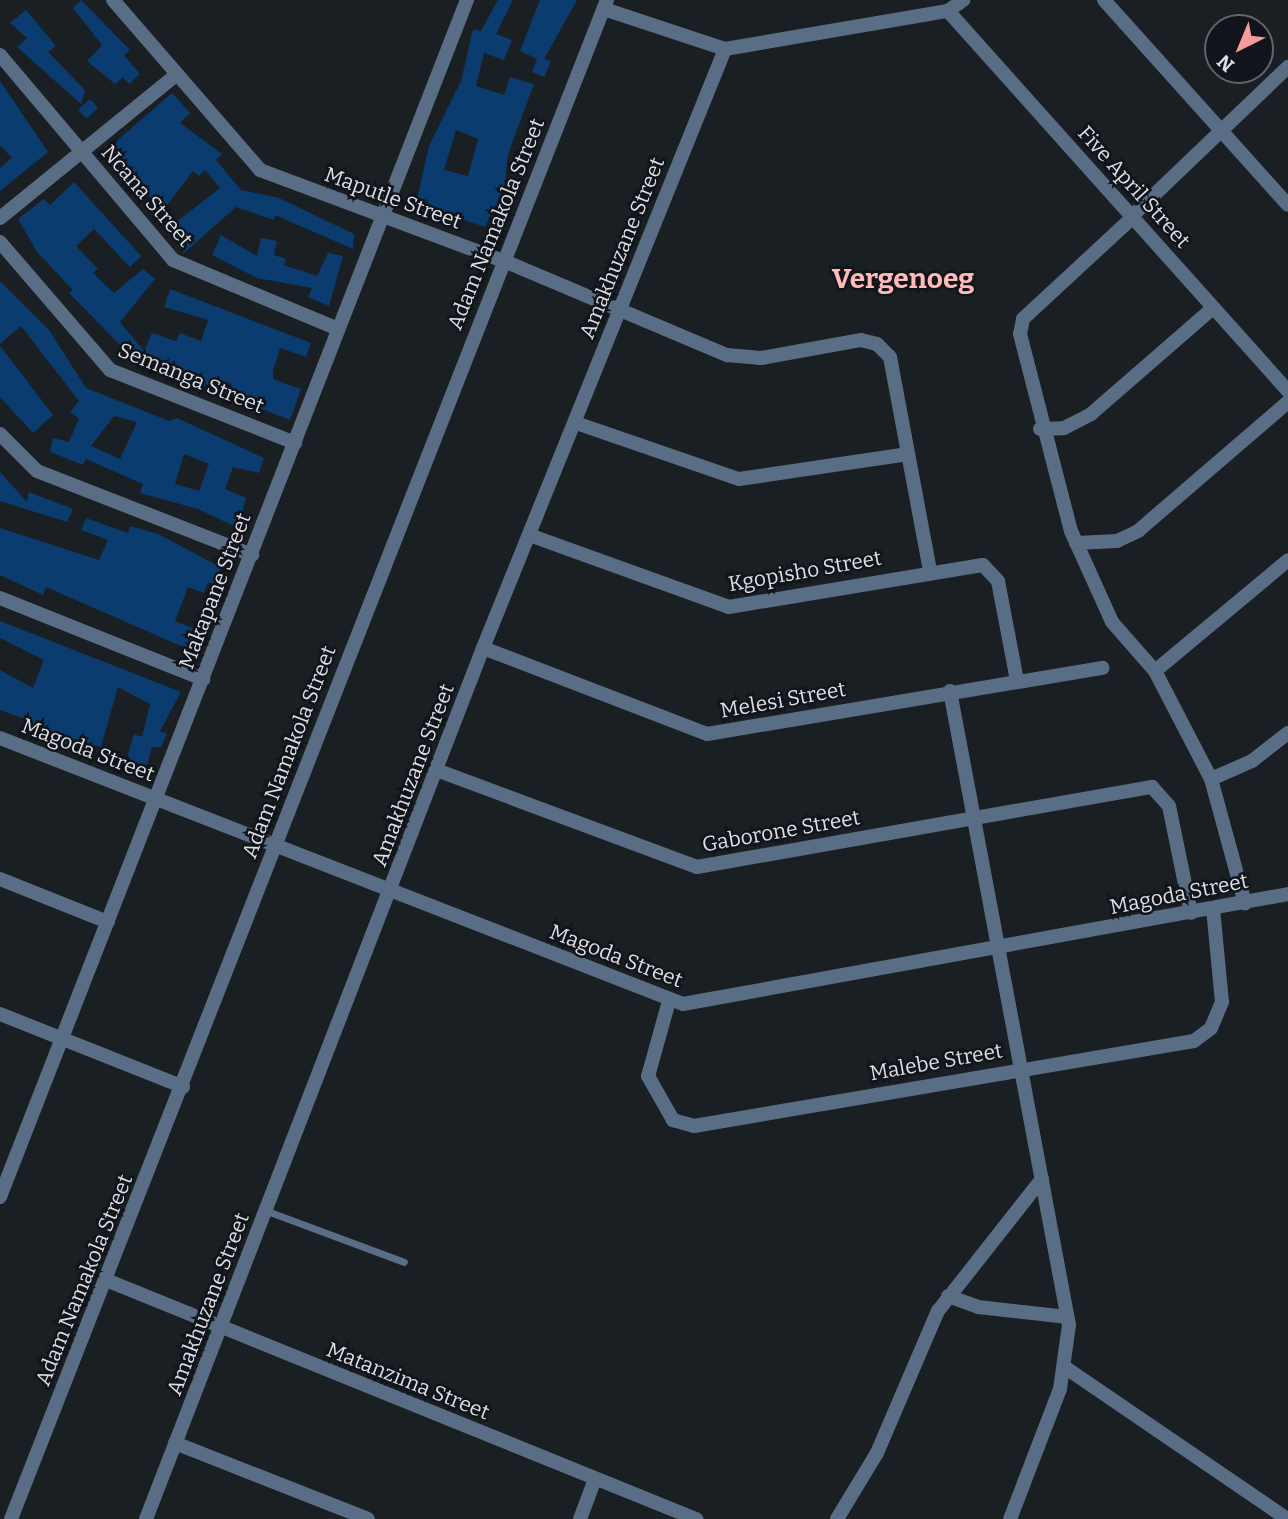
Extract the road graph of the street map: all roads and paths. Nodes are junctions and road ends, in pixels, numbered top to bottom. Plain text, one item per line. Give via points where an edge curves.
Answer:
1 (113, 0) edge
2 (467, 0) edge
3 (963, 0) edge
4 (1104, 0) edge
5 (606, 4) edge
6 (948, 11) junction
7 (725, 49) junction
8 (0, 55) edge
9 (1288, 67) edge
10 (175, 76) junction
11 (1222, 133) junction
12 (82, 153) junction
13 (1288, 205) edge
14 (380, 216) junction
15 (1132, 217) junction
16 (0, 218) edge
17 (0, 242) edge
18 (504, 261) junction
19 (1213, 308) junction
20 (618, 312) junction
21 (338, 329) junction
22 (1288, 391) edge
23 (1288, 402) edge
24 (576, 423) junction
25 (1040, 429) junction
26 (0, 434) edge
27 (295, 443) junction
28 (908, 454) junction
29 (532, 536) junction
30 (1076, 543) junction
31 (251, 555) junction
32 (1288, 560) edge
33 (930, 570) junction
34 (0, 597) edge
35 (483, 648) junction
36 (1103, 668) dead end
37 (1155, 671) junction
38 (202, 680) junction
39 (1017, 681) junction
40 (950, 691) junction
41 (1288, 733) edge
42 (0, 738) edge
43 (439, 771) junction
44 (1211, 779) junction
45 (157, 799) junction
46 (975, 817) junction
47 (274, 848) junction
48 (0, 880) edge
49 (391, 892) junction
50 (1288, 894) edge
51 (1245, 903) junction
52 (1213, 909) junction
53 (1191, 913) junction
54 (108, 922) junction
55 (1000, 948) junction
56 (668, 1001) junction
57 (0, 1014) edge
58 (62, 1038) junction
59 (1023, 1068) junction
60 (183, 1087) junction
61 (0, 1152) edge
62 (15, 1158) junction
63 (1042, 1179) junction
64 (0, 1197) edge
65 (267, 1211) junction
66 (404, 1262) dead end
67 (106, 1280) junction
68 (948, 1296) junction
69 (1067, 1317) junction
70 (221, 1328) junction
71 (1066, 1368) junction
72 (175, 1443) junction
73 (595, 1479) junction
74 (1283, 1518) edge
75 (11, 1519) edge
76 (146, 1519) edge
77 (368, 1519) edge
78 (580, 1519) edge
79 (696, 1519) edge
80 (837, 1519) edge
81 (1010, 1519) edge

1 - 10 street, Maputle Street
2 - 14 street, Makapane Street
3 - 6 street
4 - 11 street
5 - 7 street
5 - 18 street, Adam Namakola Street
6 - 7 street
6 - 15 street, Five April Street
7 - 20 street, Amakhuzane Street
8 - 12 street, Ncana Street
9 - 11 street
10 - 12 street
10 - 14 street, Maputle Street via 260,170
11 - 13 street
11 - 15 street
12 - 16 street
12 - 21 street, Ncana Street via 184,268
14 - 18 street, Maputle Street
14 - 21 street, Makapane Street
15 - 19 street, Five April Street
15 - 25 street via 1020,326
17 - 27 street, Semanga Street via 110,370
18 - 20 street, Maputle Street
18 - 47 street, Adam Namakola Street
19 - 22 street, Five April Street
19 - 25 street via 1091,414 1064,428
20 - 24 street, Amakhuzane Street
20 - 28 street, Maputle Street via 745,358 861,340 884,349
21 - 27 street, Makapane Street
23 - 30 street via 1138,531 1117,541
24 - 28 street via 739,479
24 - 29 street, Amakhuzane Street
25 - 30 street
26 - 31 street via 37,471
27 - 31 street, Makapane Street
28 - 33 street
29 - 33 street, Kgopisho Street via 729,607
29 - 35 street, Amakhuzane Street
30 - 37 street via 1112,622
31 - 38 street, Makapane Street
32 - 37 street
33 - 39 street, Kgopisho Street via 976,564 994,573
34 - 38 street
35 - 40 street, Melesi Street via 707,734
35 - 43 street, Amakhuzane Street
36 - 39 street, Melesi Street
37 - 44 street
38 - 45 street, Makapane Street
39 - 40 street, Melesi Street
40 - 46 street
41 - 44 street via 1251,761
42 - 45 street, Magoda Street
43 - 46 street, Gaborone Street via 697,867
43 - 49 street, Amakhuzane Street
44 - 51 street
45 - 47 street, Magoda Street
45 - 54 street, Makapane Street
46 - 53 street, Gaborone Street via 1144,787 1157,790 1169,806
46 - 55 street
47 - 49 street, Magoda Street
47 - 60 street, Adam Namakola Street
48 - 54 street
49 - 56 street, Magoda Street
49 - 65 street, Amakhuzane Street
50 - 51 street, Magoda Street
51 - 52 street, Magoda Street
52 - 53 street, Magoda Street
52 - 59 street, Malebe Street via 1222,992 1206,1033 1194,1041
53 - 55 street, Magoda Street
54 - 58 street, Makapane Street
55 - 56 street, Magoda Street via 695,1004
55 - 59 street
56 - 59 street, Malebe Street via 648,1076 665,1111 683,1124
57 - 58 street
58 - 60 street
58 - 62 street, Makapane Street
59 - 63 street
60 - 67 street, Adam Namakola Street
61 - 62 street
62 - 64 street, Makapane Street
63 - 68 street
63 - 69 street
65 - 66 lane
65 - 70 street, Amakhuzane Street
67 - 70 street, Matanzima Street
67 - 75 street, Adam Namakola Street
68 - 69 street via 978,1307
68 - 80 street via 877,1453
69 - 71 street
70 - 72 street, Amakhuzane Street
70 - 73 street, Matanzima Street
71 - 74 street
71 - 81 street
72 - 76 street, Amakhuzane Street
72 - 77 street
73 - 78 street
73 - 79 street, Matanzima Street

